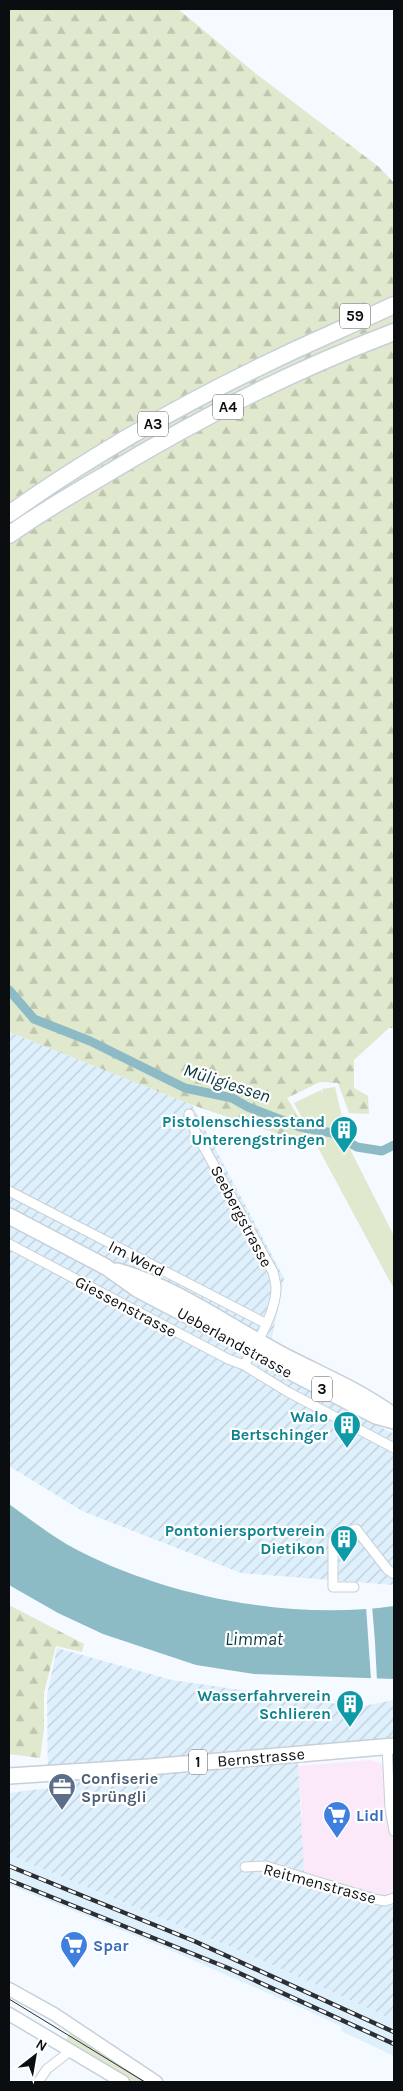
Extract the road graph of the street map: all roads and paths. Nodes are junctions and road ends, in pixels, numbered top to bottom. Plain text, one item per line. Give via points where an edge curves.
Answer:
1 (394, 298) edge
2 (394, 305) edge
3 (394, 324) edge
4 (394, 332) edge
5 (304, 346) junction
6 (68, 495) junction
7 (9, 514) edge
8 (9, 535) edge
9 (189, 1114) dead end
10 (9, 1191) edge
11 (9, 1216) edge
12 (9, 1244) edge
13 (265, 1323) junction
14 (255, 1345) junction
15 (244, 1365) junction
16 (394, 1416) edge
17 (394, 1421) edge
18 (394, 1448) edge
19 (394, 1574) edge
20 (354, 1587) dead end
21 (390, 1746) edge
22 (9, 1776) edge
23 (394, 1831) edge
24 (245, 1867) dead end
25 (394, 1898) edge
26 (9, 1989) edge
27 (9, 2014) edge
28 (70, 2051) junction
29 (38, 2082) edge
30 (123, 2082) edge
31 (156, 2082) edge

1 - 5 highway, 59 via 316,335
2 - 5 highway
3 - 6 highway, A3 via 300,364 180,425 81,482
4 - 6 highway, A4 via 233,404
5 - 7 highway, A3 via 151,425
6 - 8 highway, A3
9 - 13 street, Seebergstrasse via 272,1272 276,1288
10 - 13 street, Im Werd
11 - 14 main road, Ueberlandstrasse / 3 via 106,1268 137,1289
12 - 15 street, Giessenstrasse via 228,1360
13 - 14 street, Seebergstrasse
14 - 15 street
14 - 16 main road, Ueberlandstrasse / 3 via 366,1397
14 - 17 main road, Ueberlandstrasse / 3 via 324,1390 376,1416
15 - 18 street, Giessenstrasse
19 - 20 street via 356,1529 337,1534 332,1540 332,1587
21 - 22 main road, Bernstrasse / 1
21 - 23 street
24 - 25 street, Reitmenstrasse via 266,1866 374,1899 385,1901
26 - 31 main road via 54,2014
27 - 28 main road
28 - 29 street via 47,2069
28 - 30 main road

